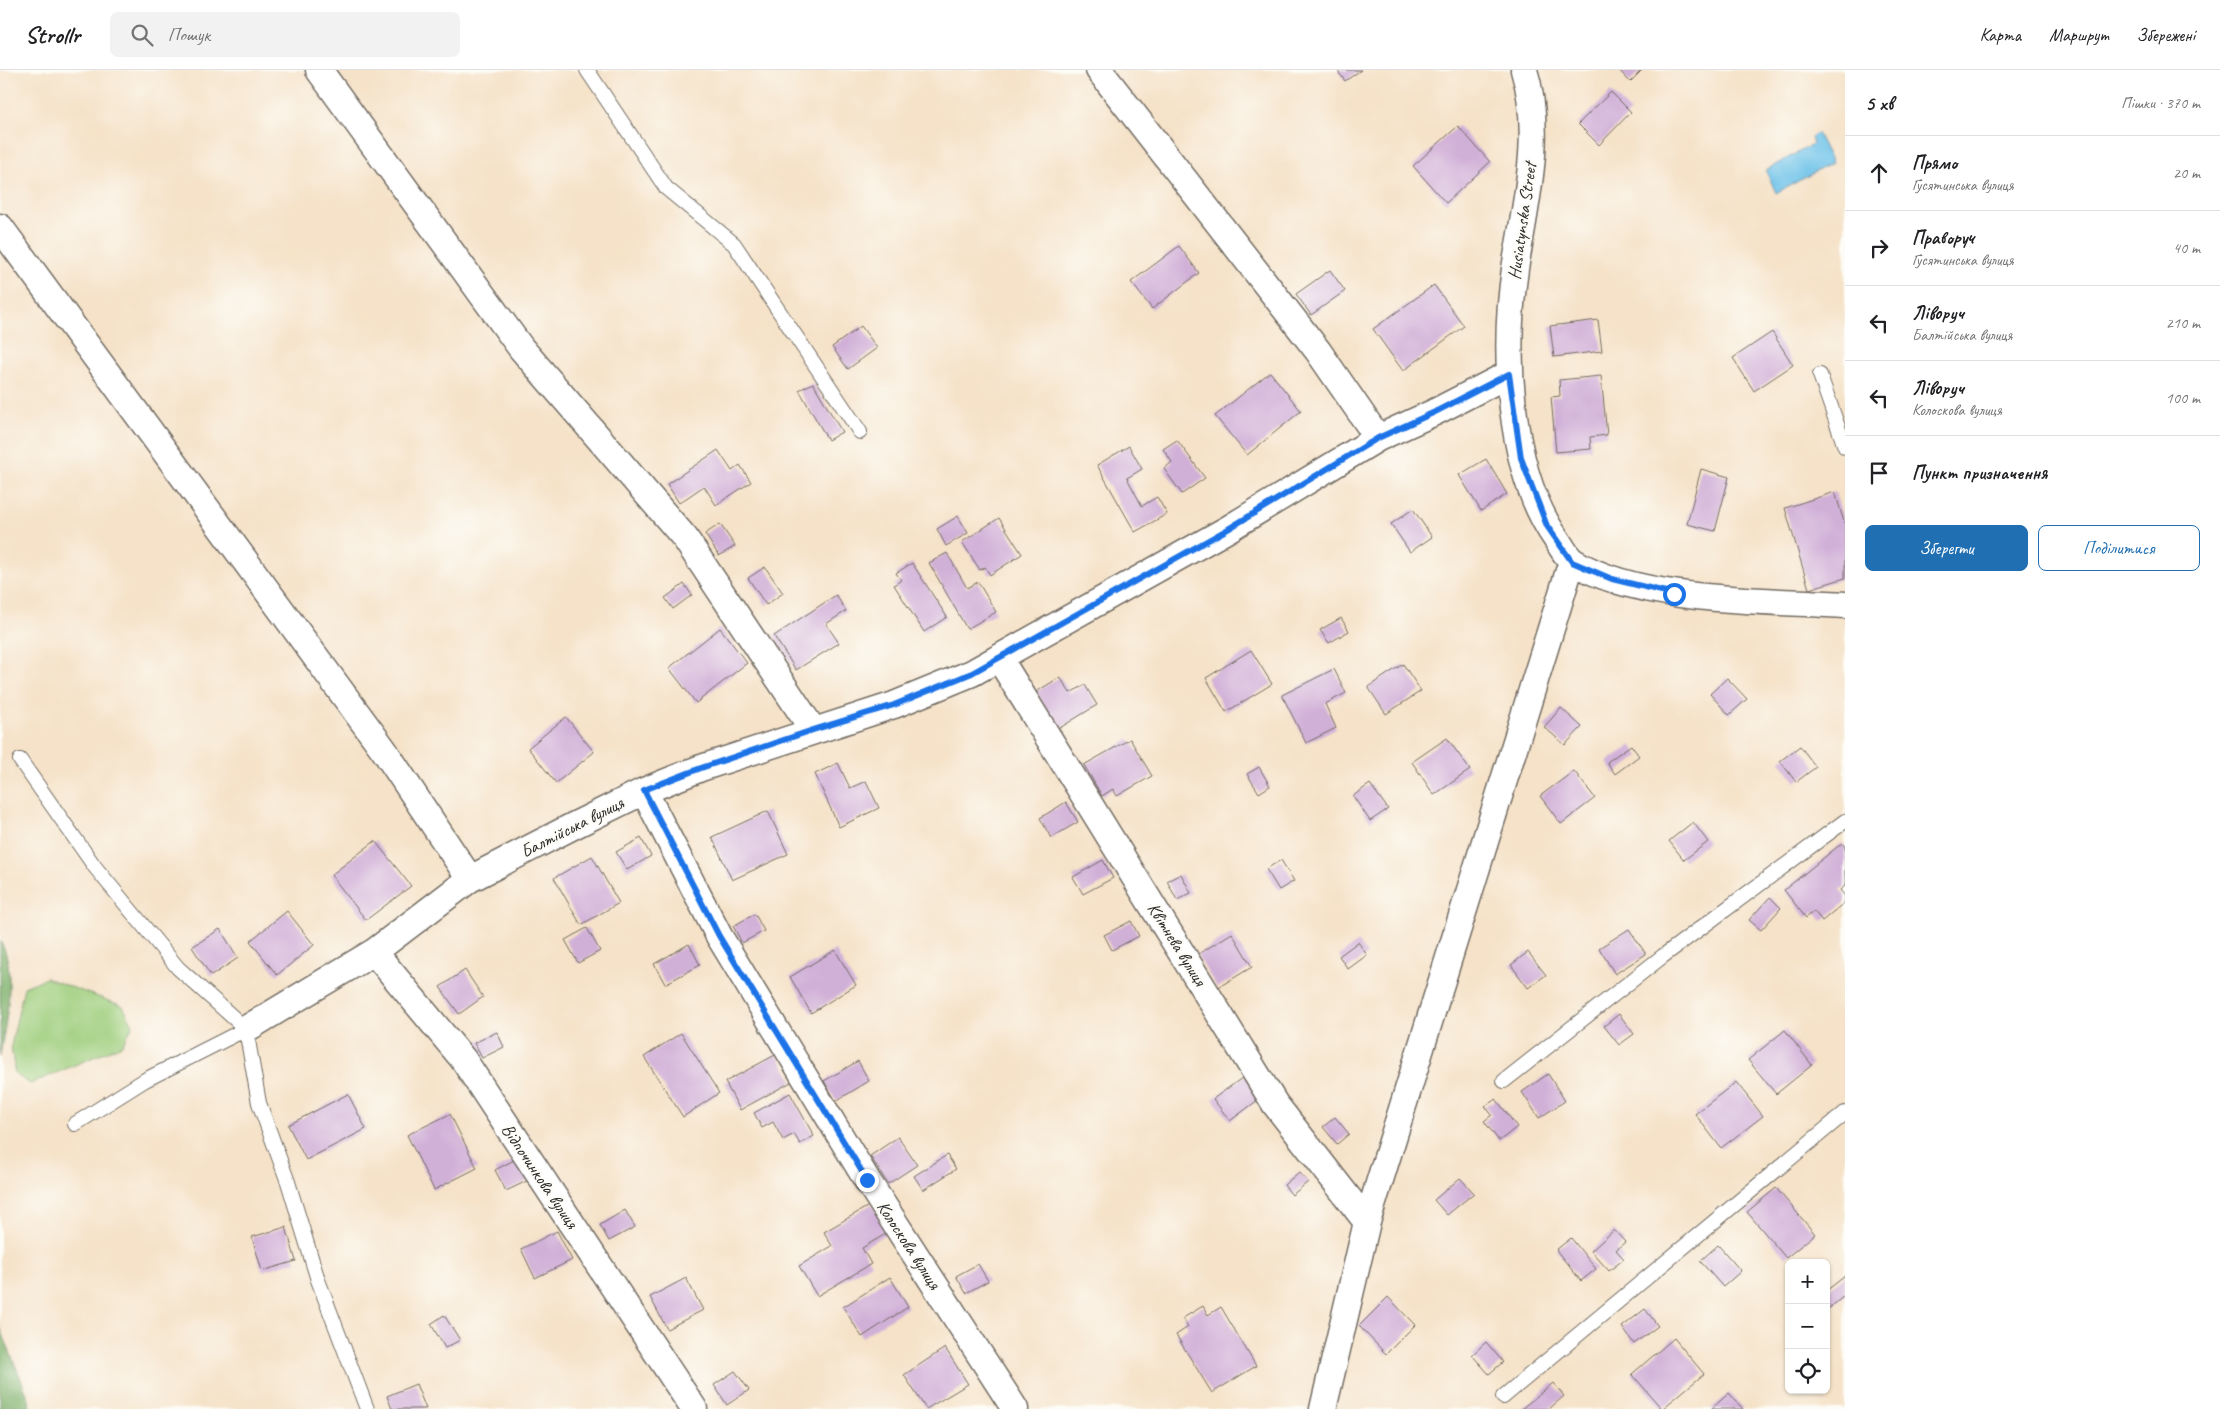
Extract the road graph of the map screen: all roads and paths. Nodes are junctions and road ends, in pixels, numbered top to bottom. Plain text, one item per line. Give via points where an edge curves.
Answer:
1 (319, 70) edge
2 (587, 70) edge
3 (1099, 70) edge
4 (1524, 70) edge
5 (0, 227) edge
6 (1509, 374) junction
7 (1820, 375) dead end
8 (860, 432) dead end
9 (1378, 438) junction
10 (1845, 447) edge
11 (1572, 562) junction
12 (1845, 605) edge
13 (999, 658) junction
14 (813, 730) junction
15 (20, 760) dead end
16 (644, 790) junction
17 (1845, 821) edge
18 (470, 879) junction
19 (374, 952) junction
20 (246, 1029) junction
21 (1504, 1081) dead end
22 (1845, 1113) edge
23 (75, 1124) dead end
24 (1367, 1222) junction
25 (1502, 1397) dead end
26 (367, 1409) edge
27 (694, 1409) edge
28 (1015, 1409) edge
29 (1323, 1409) edge

1 - 14 street via 521,348 685,538
2 - 8 lane via 666,188 734,244
3 - 9 street via 1318,351
4 - 6 street, Husiatynska Street via 1533,148 1509,311
5 - 18 street via 384,750
6 - 9 street, Балтійська вулиця
6 - 11 street, Husiatynska Street via 1521,458 1547,526
7 - 10 lane
9 - 13 street, Балтійська вулиця via 1228,529
11 - 12 street via 1612,579 1674,594
11 - 24 street
13 - 14 street, Балтійська вулиця via 972,673 894,705
13 - 24 street, Квітнева вулиця via 1275,1104
14 - 16 street, Балтійська вулиця
15 - 20 lane via 95,867 178,968
16 - 18 street, Балтійська вулиця
16 - 28 street, Колоскова вулиця via 724,944 867,1180
17 - 21 lane via 1663,956
18 - 19 street, Балтійська вулиця
19 - 20 street, Балтійська вулиця
19 - 27 street, Відпочинкова вулиця via 463,1059
20 - 23 lane via 145,1080
20 - 26 lane via 259,1103 288,1182 318,1280
22 - 25 lane
24 - 29 street

